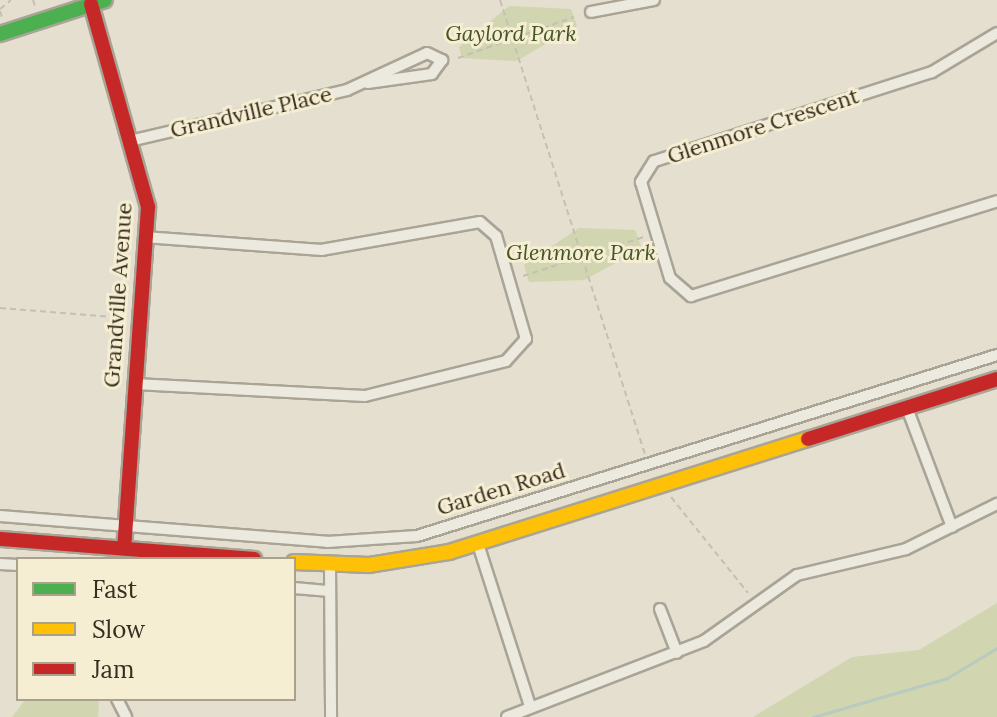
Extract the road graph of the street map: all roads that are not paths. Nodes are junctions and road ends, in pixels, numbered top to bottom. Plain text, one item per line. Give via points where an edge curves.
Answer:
1 (654, 0) edge
2 (98, 2) edge
3 (591, 12) dead end
4 (997, 33) edge
5 (0, 34) edge
6 (368, 83) junction
7 (134, 140) junction
8 (997, 201) edge
9 (147, 237) junction
10 (997, 355) edge
11 (997, 379) edge
12 (135, 384) junction
13 (907, 408) junction
14 (997, 504) edge
15 (0, 516) edge
16 (123, 526) junction
17 (952, 527) junction
18 (0, 539) edge
19 (478, 544) junction
20 (123, 554) edge
21 (202, 557) edge
22 (296, 562) edge
23 (330, 565) junction
24 (296, 588) edge
25 (330, 591) junction
26 (660, 609) dead end
27 (677, 653) junction
28 (530, 706) junction
29 (331, 717) edge
30 (507, 717) edge

1 - 3 street
2 - 5 street
2 - 7 street, Grandville Avenue
4 - 8 street, Glenmore Crescent via 932,72 654,161 641,182 670,278 691,296
6 - 6 street, Grandville Place via 432,74 442,60 427,53
6 - 7 street, Grandville Place
7 - 9 street, Grandville Avenue via 147,189
9 - 12 street, Grandville Avenue
9 - 12 street via 322,250 480,222 496,236 526,339 506,361 365,396
10 - 16 street, Garden Road via 417,536 327,542
11 - 13 street, Garden Road
12 - 16 street, Grandville Avenue
13 - 17 street
13 - 19 street, Garden Road
14 - 17 street
15 - 16 street, Garden Road
16 - 20 street, Grandville Avenue
17 - 27 street via 895,553 797,575
18 - 20 street
19 - 23 street, Garden Road via 409,560
19 - 28 street
20 - 21 street
22 - 23 street, Garden Road
23 - 25 street
24 - 25 street
25 - 29 street
26 - 27 street
27 - 28 street
28 - 30 street

